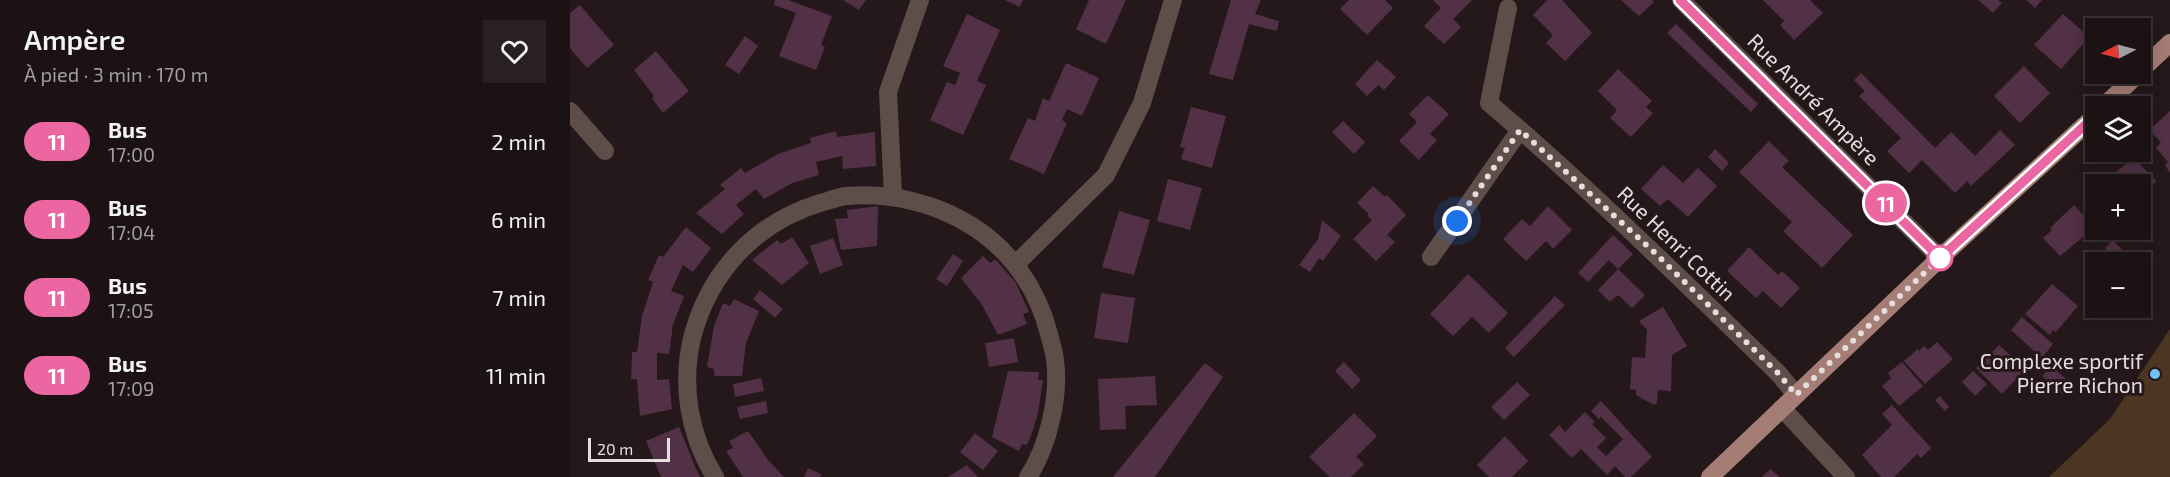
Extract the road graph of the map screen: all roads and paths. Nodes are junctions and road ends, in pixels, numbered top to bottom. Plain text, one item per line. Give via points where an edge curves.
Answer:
1 (920, 0) edge
2 (1173, 0) edge
3 (1681, 0) edge
4 (1508, 8) dead end
5 (2170, 43) edge
6 (2151, 61) edge
7 (2127, 84) edge
8 (2114, 96) edge
9 (570, 111) edge
10 (2085, 125) edge
11 (1520, 130) junction
12 (605, 151) dead end
13 (893, 196) junction
14 (1431, 257) dead end
15 (1940, 258) junction
16 (1016, 264) junction
17 (1796, 395) junction
18 (1782, 408) junction
19 (715, 477) edge
20 (1028, 477) edge
21 (1710, 477) edge
22 (1846, 477) edge

1 - 13 street via 888,92
2 - 16 street via 1142,103 1106,175
3 - 15 street, Rue André Ampère
4 - 11 street, Rue Henri Cottin via 1489,103
5 - 6 main road
7 - 8 main road
9 - 12 street
10 - 15 main road
11 - 14 street
11 - 17 street, Rue Henri Cottin via 1655,253
13 - 16 street via 939,207 981,231
13 - 19 street via 844,196 797,210 755,235 722,270 698,313 687,361 688,410 702,457
15 - 17 main road
16 - 20 street via 1043,309 1056,360 1054,413 1037,463
17 - 18 main road
18 - 21 main road
18 - 22 street

